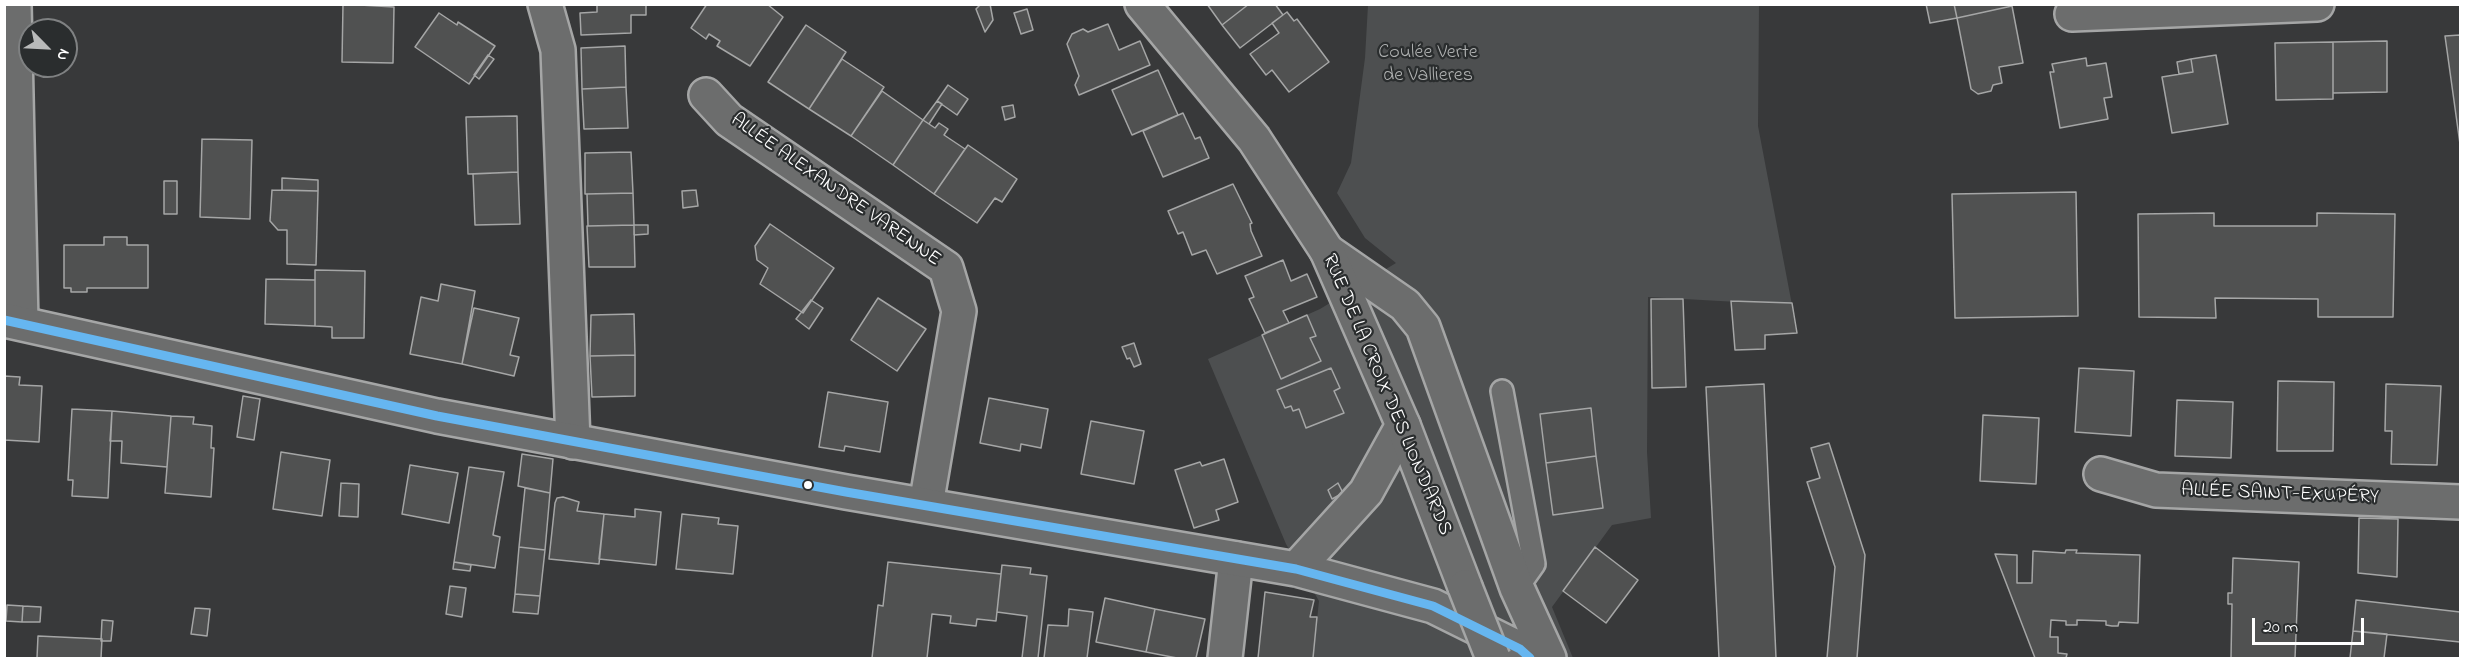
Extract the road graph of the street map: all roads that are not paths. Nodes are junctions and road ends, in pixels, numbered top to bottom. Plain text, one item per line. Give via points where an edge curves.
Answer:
1 (14, 4) edge
2 (545, 4) edge
3 (1142, 4) edge
4 (2317, 4) edge
5 (2072, 14) dead end
6 (706, 95) dead end
7 (1327, 251) junction
8 (13, 322) edge
9 (1502, 391) dead end
10 (1403, 425) junction
11 (573, 441) junction
12 (2101, 474) dead end
13 (2460, 502) edge
14 (926, 505) junction
15 (1236, 559) junction
16 (1296, 569) junction
17 (1517, 588) junction
18 (1225, 658) edge
19 (1492, 658) edge
20 (1530, 658) edge
21 (1549, 658) edge

1 - 8 main road
2 - 11 main road via 558,50
3 - 7 main road, RUE DE LA CROIX DES LIONDARDS via 1254,139
4 - 5 main road
6 - 14 main road, ALLÉE ALEXANDRE VARENNE via 729,120 946,268 959,311
7 - 10 main road, RUE DE LA CROIX DES LIONDARDS
7 - 17 main road via 1405,305 1423,327
8 - 11 main road via 437,417
9 - 17 lane via 1534,564
10 - 16 main road via 1366,492
10 - 19 main road, RUE DE LA CROIX DES LIONDARDS, bridge
11 - 14 main road
12 - 13 main road, ALLÉE SAINT-EXUPÉRY via 2156,490
14 - 15 main road
15 - 16 main road
15 - 18 main road
16 - 20 main road via 1433,606 1520,649
17 - 21 main road

